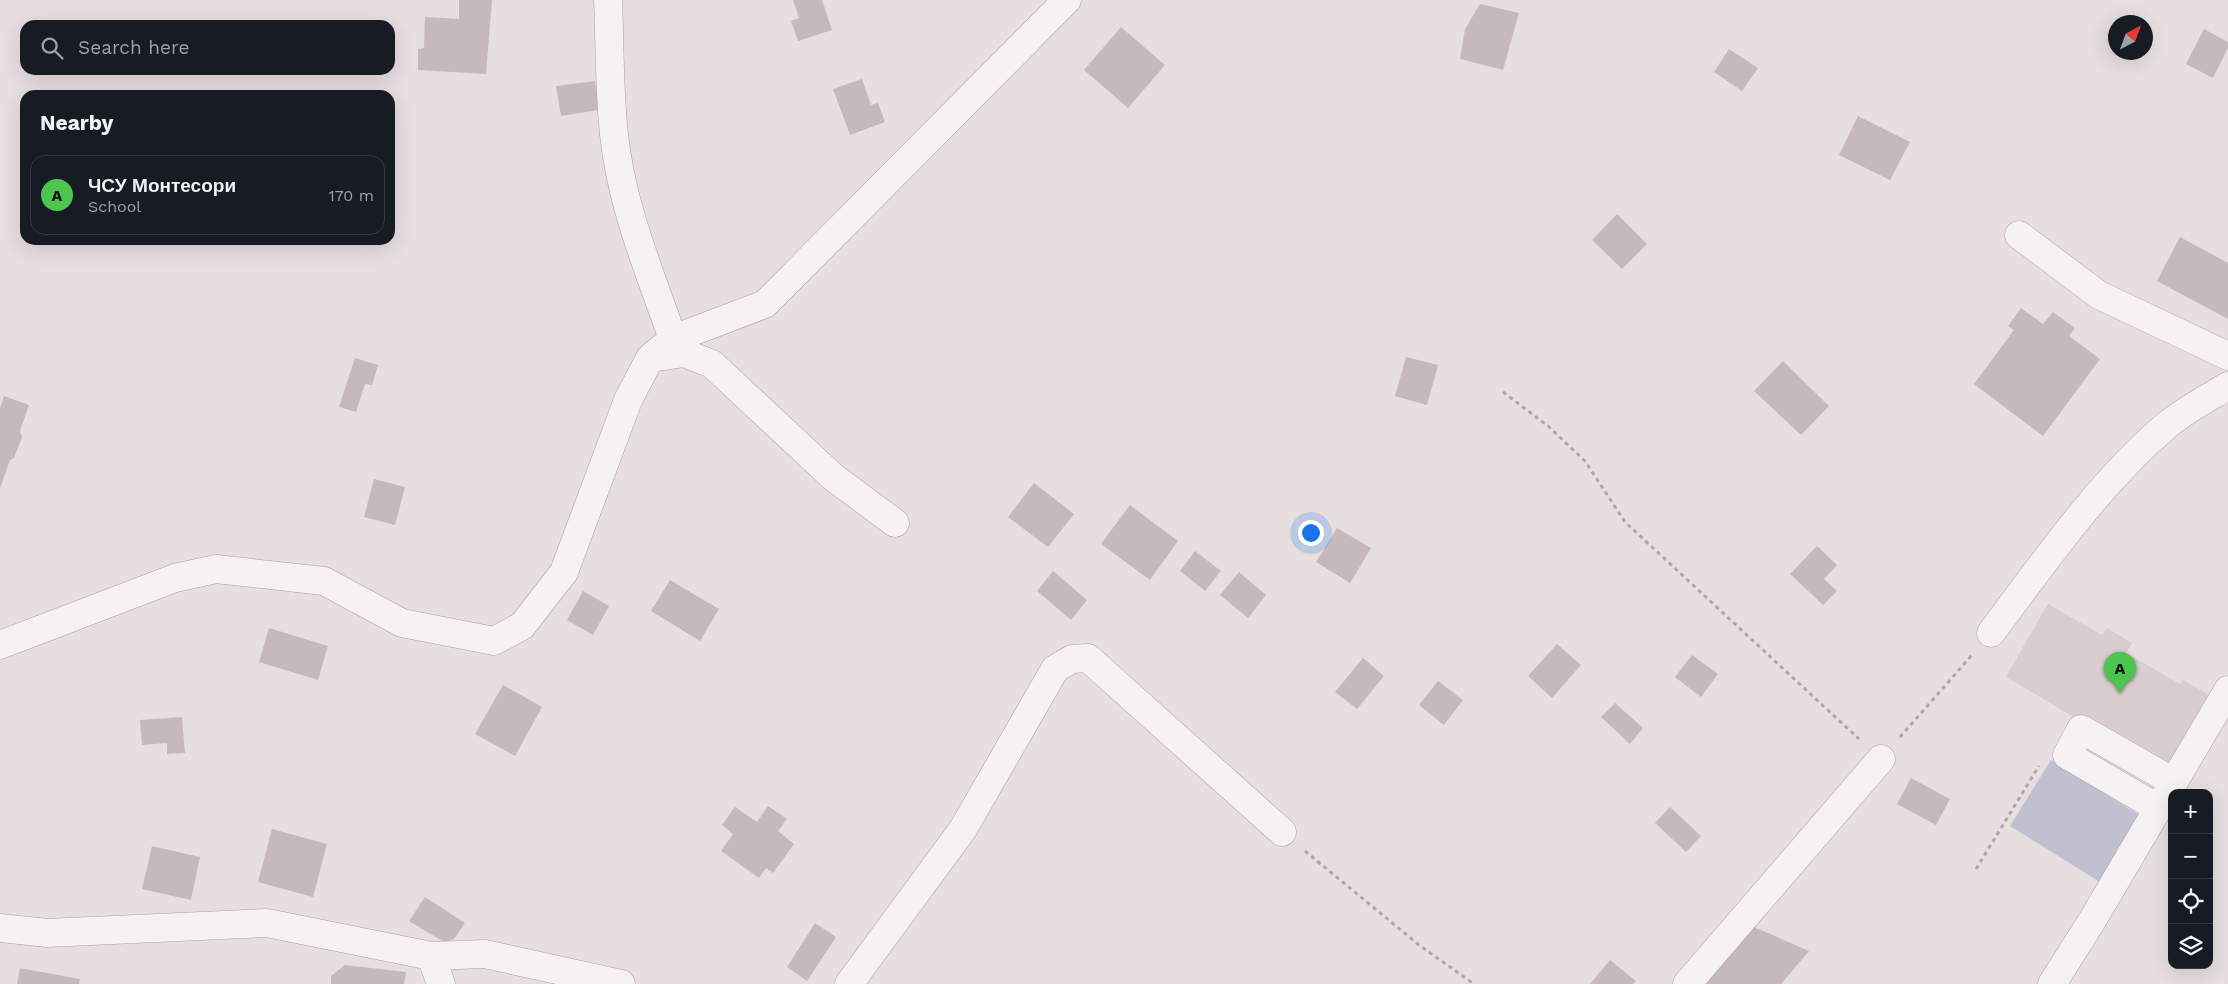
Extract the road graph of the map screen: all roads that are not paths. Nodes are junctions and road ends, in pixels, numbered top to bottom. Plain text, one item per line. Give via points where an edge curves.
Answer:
1 (608, 0) edge
2 (1067, 0) edge
3 (2019, 235) dead end
4 (673, 339) junction
5 (2228, 356) edge
6 (650, 358) junction
7 (2228, 386) edge
8 (895, 523) dead end
9 (1991, 633) road end
10 (0, 646) edge
11 (2228, 690) edge
12 (1881, 758) road end
13 (2174, 782) junction
14 (2158, 808) junction
15 (1282, 832) road end
16 (0, 928) edge
17 (431, 956) junction
18 (442, 984) edge
19 (621, 984) edge
20 (849, 984) edge
21 (1687, 984) edge
22 (2052, 984) edge

1 - 4 street via 614,135 623,184 632,222
2 - 4 street via 765,304
3 - 5 street via 2099,295
4 - 6 street
6 - 8 street via 684,353 712,364 833,477
6 - 10 street via 628,400 564,572 522,626 494,640 402,623 324,581 216,569 175,578
7 - 9 street via 2169,423 2140,450 2103,490
11 - 13 street
12 - 21 street
13 - 14 street
13 - 14 street via 2081,729 2068,754
14 - 22 street
15 - 20 street via 1088,658 1072,659 1055,669 963,829
16 - 17 street via 47,933 267,922
17 - 18 street
17 - 19 street via 485,954

